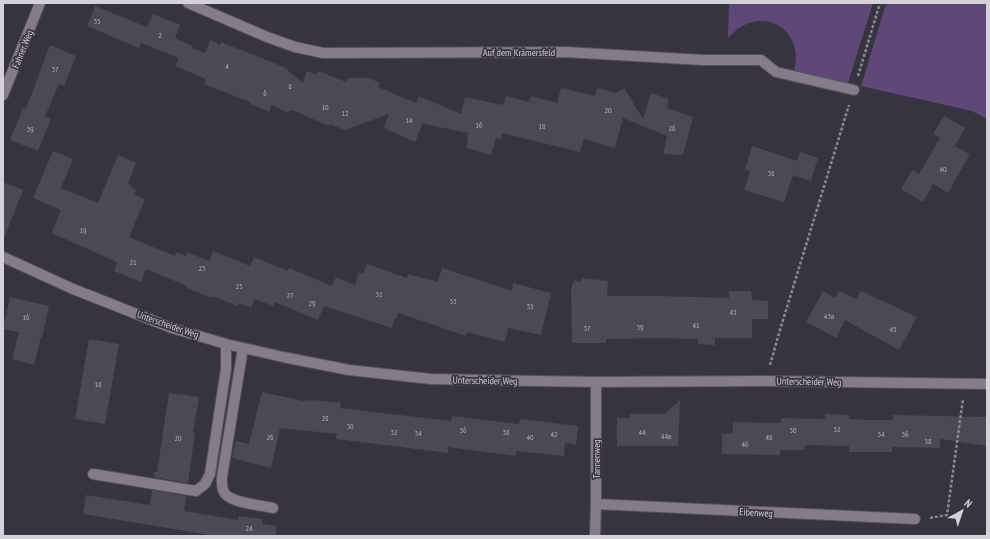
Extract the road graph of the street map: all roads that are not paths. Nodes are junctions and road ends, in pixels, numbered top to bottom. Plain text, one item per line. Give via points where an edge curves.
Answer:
1 (40, 3) edge
2 (188, 3) edge
3 (854, 90) road end
4 (3, 95) edge
5 (3, 257) edge
6 (226, 344) junction
7 (243, 348) junction
8 (596, 382) junction
9 (987, 384) edge
10 (93, 474) dead end
11 (596, 504) junction
12 (273, 508) dead end
13 (916, 519) road end
14 (595, 536) edge

1 - 4 street, Fahner Weg
2 - 3 street, Auf dem Krämersfeld via 267,37 323,53 565,52 703,60 761,60 776,72
5 - 6 street, Unterscheider Weg via 73,289 172,328
6 - 7 street, Unterscheider Weg
6 - 10 street via 226,369 210,474 205,484 196,491
7 - 8 street, Unterscheider Weg via 349,370 431,379
7 - 12 street via 222,487 233,500
8 - 9 street, Unterscheider Weg
8 - 11 street, Tannenweg
11 - 13 street, Eibenweg
11 - 14 street, Tannenweg

